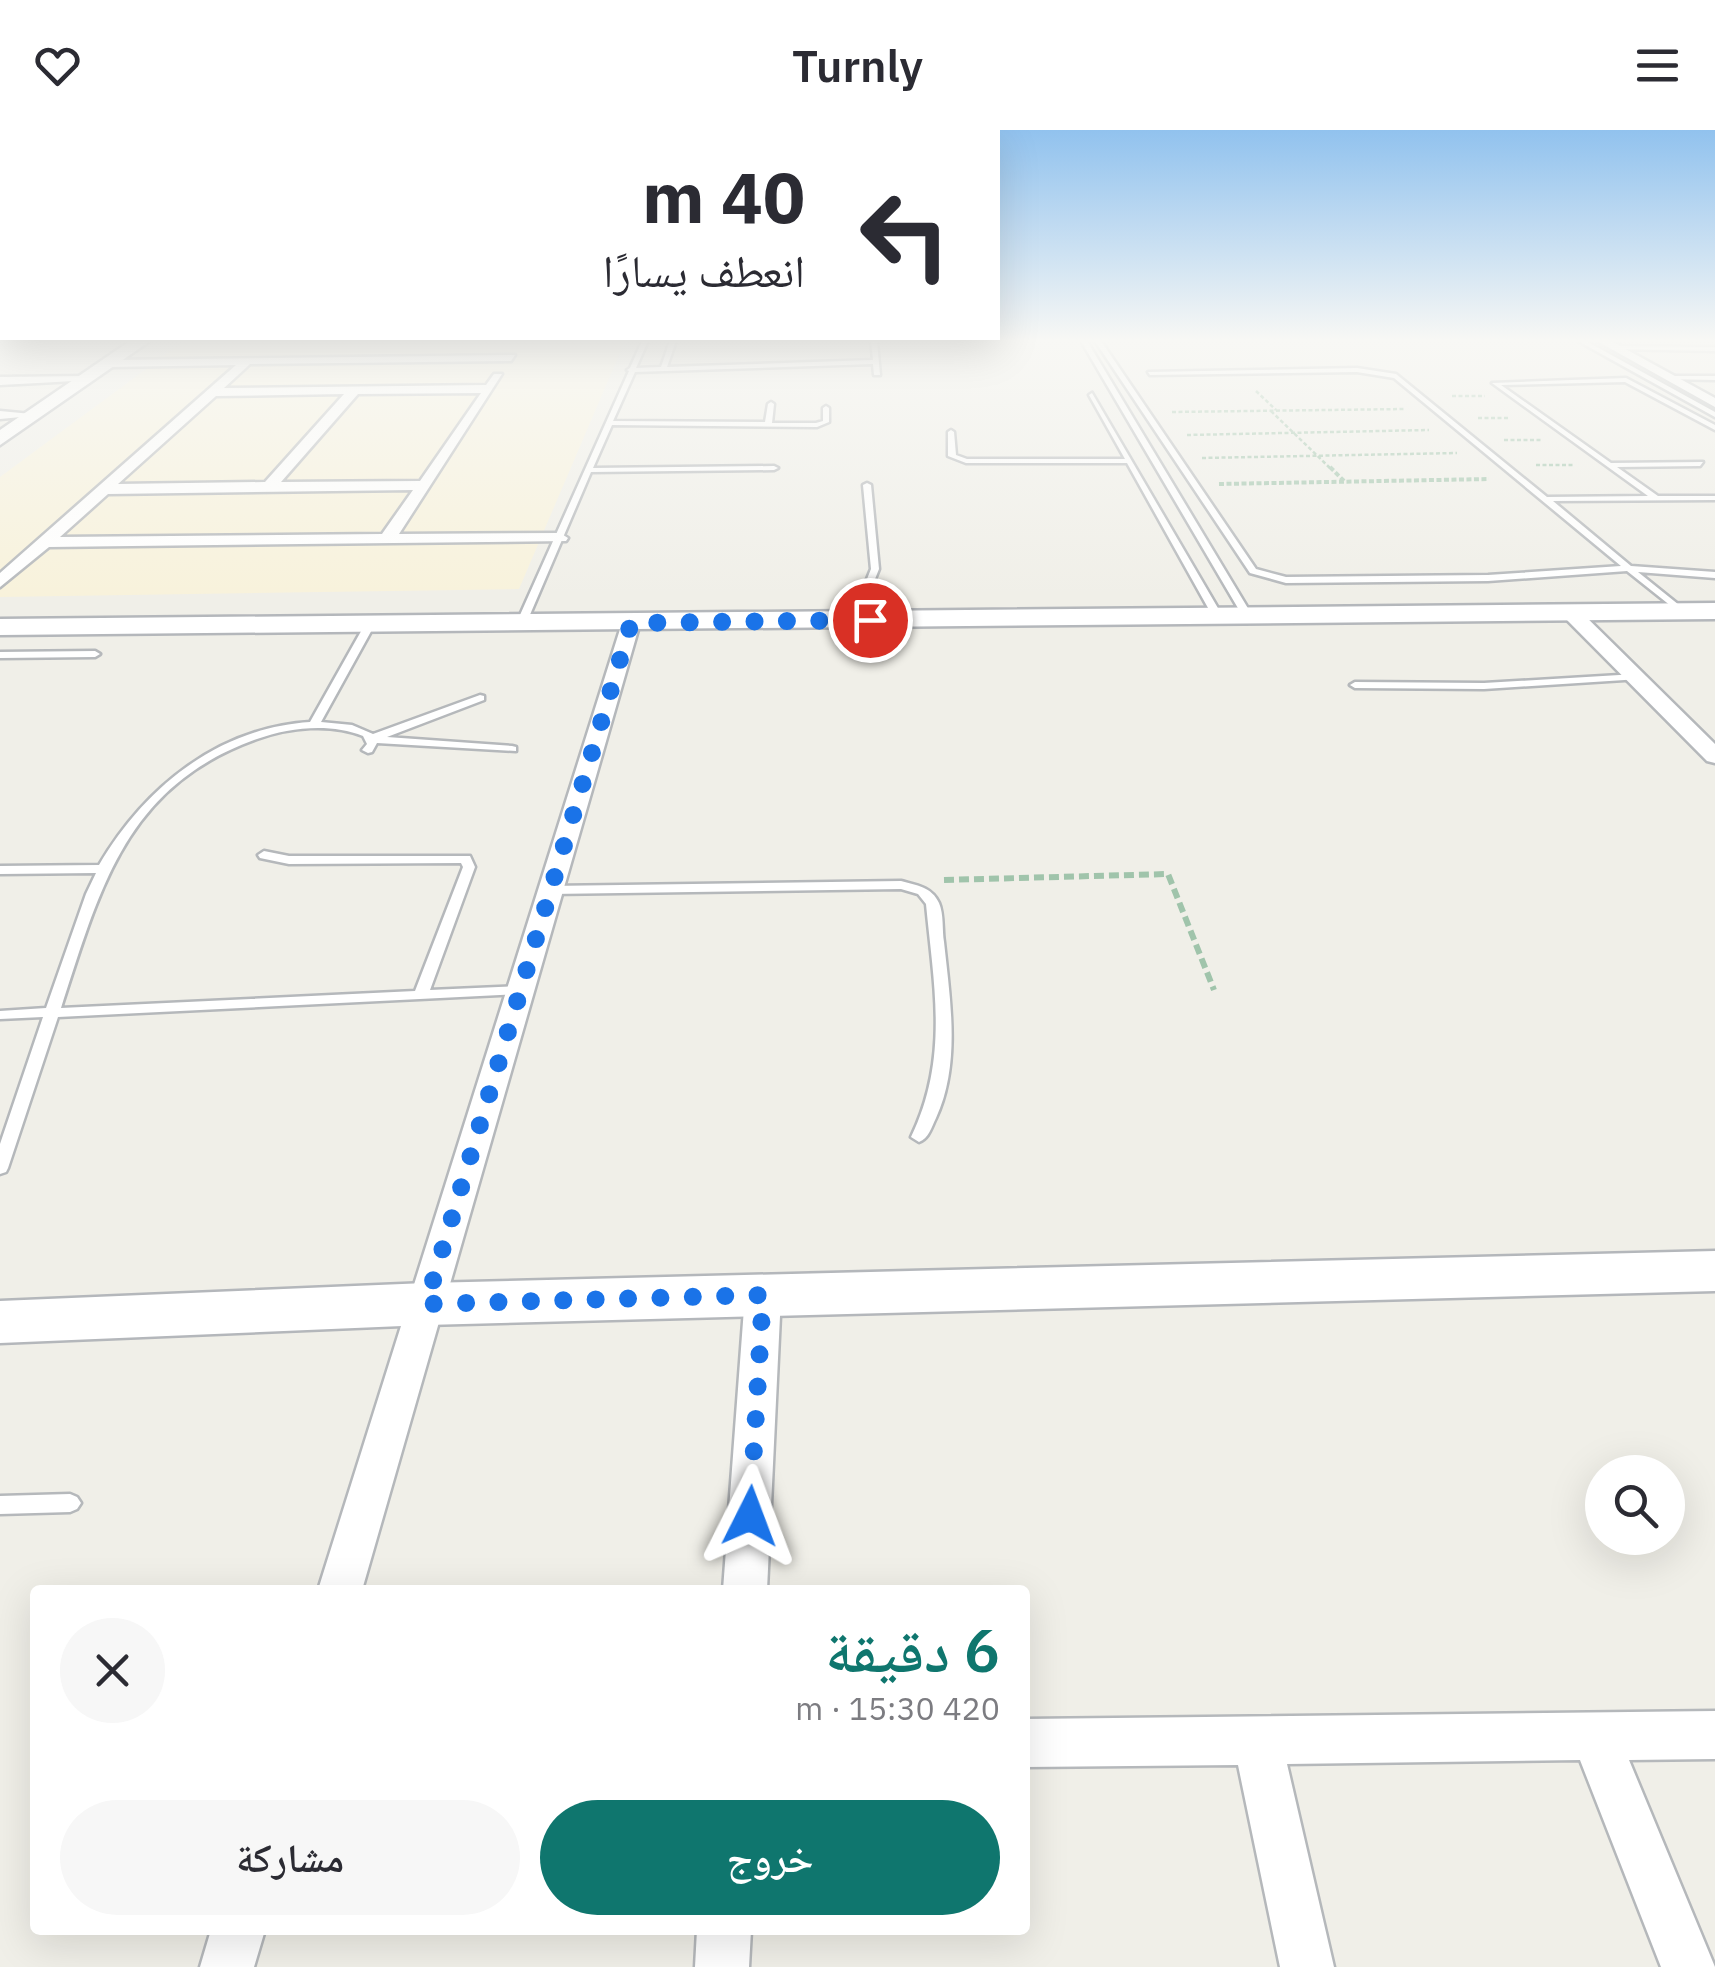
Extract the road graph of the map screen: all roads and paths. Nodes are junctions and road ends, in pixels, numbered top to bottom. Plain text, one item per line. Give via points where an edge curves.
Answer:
1 (173, 427) edge
2 (322, 427) edge
3 (464, 427) edge
4 (607, 427) edge
5 (1110, 427) edge
6 (1135, 427) edge
7 (1156, 427) edge
8 (1287, 427) edge
9 (1458, 427) edge
10 (1555, 427) edge
11 (1460, 429) junction
12 (951, 432) dead end
13 (1293, 432) junction
14 (1183, 435) dead end
15 (1572, 439) junction
16 (1475, 441) junction
17 (1489, 453) junction
18 (1318, 456) junction
19 (1202, 458) dead end
20 (1130, 461) junction
21 (1700, 464) dead end
22 (1609, 465) junction
23 (1504, 466) junction
24 (774, 468) dead end
25 (589, 470) junction
26 (1520, 479) junction
27 (1345, 482) junction
28 (1219, 484) dead end
29 (424, 485) junction
30 (866, 486) dead end
31 (270, 487) junction
32 (104, 489) junction
33 (1656, 498) junction
34 (1715, 498) edge
35 (1544, 499) junction
36 (388, 538) junction
37 (560, 538) junction
38 (44, 542) junction
39 (1627, 568) junction
40 (1715, 575) edge
41 (0, 582) edge
42 (1681, 611) junction
43 (1715, 611) edge
44 (1570, 612) junction
45 (1246, 614) junction
46 (1217, 615) junction
47 (870, 620) junction
48 (631, 623) junction
49 (521, 624) junction
50 (370, 626) junction
51 (0, 627) edge
52 (96, 654) dead end
53 (0, 655) edge
54 (1636, 678) junction
55 (1355, 685) dead end
56 (480, 698) dead end
57 (314, 725) junction
58 (370, 744) junction
59 (512, 749) dead end
60 (1715, 756) edge
61 (264, 855) dead end
62 (102, 869) junction
63 (0, 870) edge
64 (908, 886) junction
65 (550, 890) junction
66 (520, 990) junction
67 (1214, 990) dead end
68 (422, 995) junction
69 (52, 1014) junction
70 (0, 1015) edge
71 (920, 1137) dead end
72 (0, 1168) edge
73 (1715, 1270) edge
74 (763, 1295) junction
75 (426, 1304) junction
76 (0, 1322) edge
77 (70, 1503) dead end
78 (0, 1505) edge
79 (342, 1585) edge
80 (745, 1585) edge
81 (1715, 1735) edge
82 (1596, 1736) junction
83 (1257, 1740) junction
84 (1030, 1743) edge
85 (237, 1935) edge
86 (724, 1935) edge
87 (227, 1967) edge
88 (722, 1967) edge
89 (1308, 1967) edge
90 (1688, 1967) edge

1 - 32 street
2 - 31 street
3 - 29 street
4 - 25 lane
5 - 20 lane
6 - 45 lane
7 - 39 lane via 1262,577 1488,578
8 - 13 path
9 - 11 lane
10 - 15 lane
11 - 13 path
11 - 16 lane
12 - 20 lane via 952,456 966,461
13 - 14 path
13 - 18 path
15 - 16 path
15 - 22 lane
16 - 17 lane
17 - 18 path
17 - 23 lane
18 - 19 path
18 - 27 path
20 - 46 lane
21 - 22 lane
22 - 23 path
22 - 33 lane
23 - 26 lane
24 - 25 lane
25 - 37 lane
26 - 27 path
26 - 35 lane
27 - 28 path
29 - 31 street
29 - 36 street
30 - 47 lane via 875,569 868,589
31 - 32 street
32 - 38 street
33 - 34 lane
33 - 35 lane
35 - 39 lane
36 - 37 street
36 - 38 street
37 - 49 lane
38 - 41 street
39 - 40 lane
39 - 42 lane
42 - 43 street
42 - 44 street
44 - 45 street
44 - 54 street
45 - 46 street
46 - 47 street
47 - 48 street
48 - 49 street
48 - 65 street
49 - 50 street
50 - 51 street
50 - 57 lane
52 - 53 lane
54 - 55 lane
54 - 60 street
56 - 58 lane
57 - 58 lane via 361,730
57 - 62 lane via 268,731 194,764 133,822
58 - 59 lane
61 - 68 lane via 466,860
62 - 63 lane
62 - 69 lane
64 - 65 lane
64 - 67 path via 1001,874 1164,872 1172,877
64 - 71 lane via 928,894 933,904 944,1059 939,1098
65 - 66 street
66 - 68 lane
66 - 75 street
68 - 69 lane
69 - 70 lane
69 - 72 lane
73 - 74 street
74 - 75 street
74 - 80 street
75 - 76 street
75 - 79 street
77 - 78 lane
81 - 82 street
82 - 83 street
82 - 90 street
83 - 84 street
83 - 89 street
85 - 87 street
86 - 88 street

